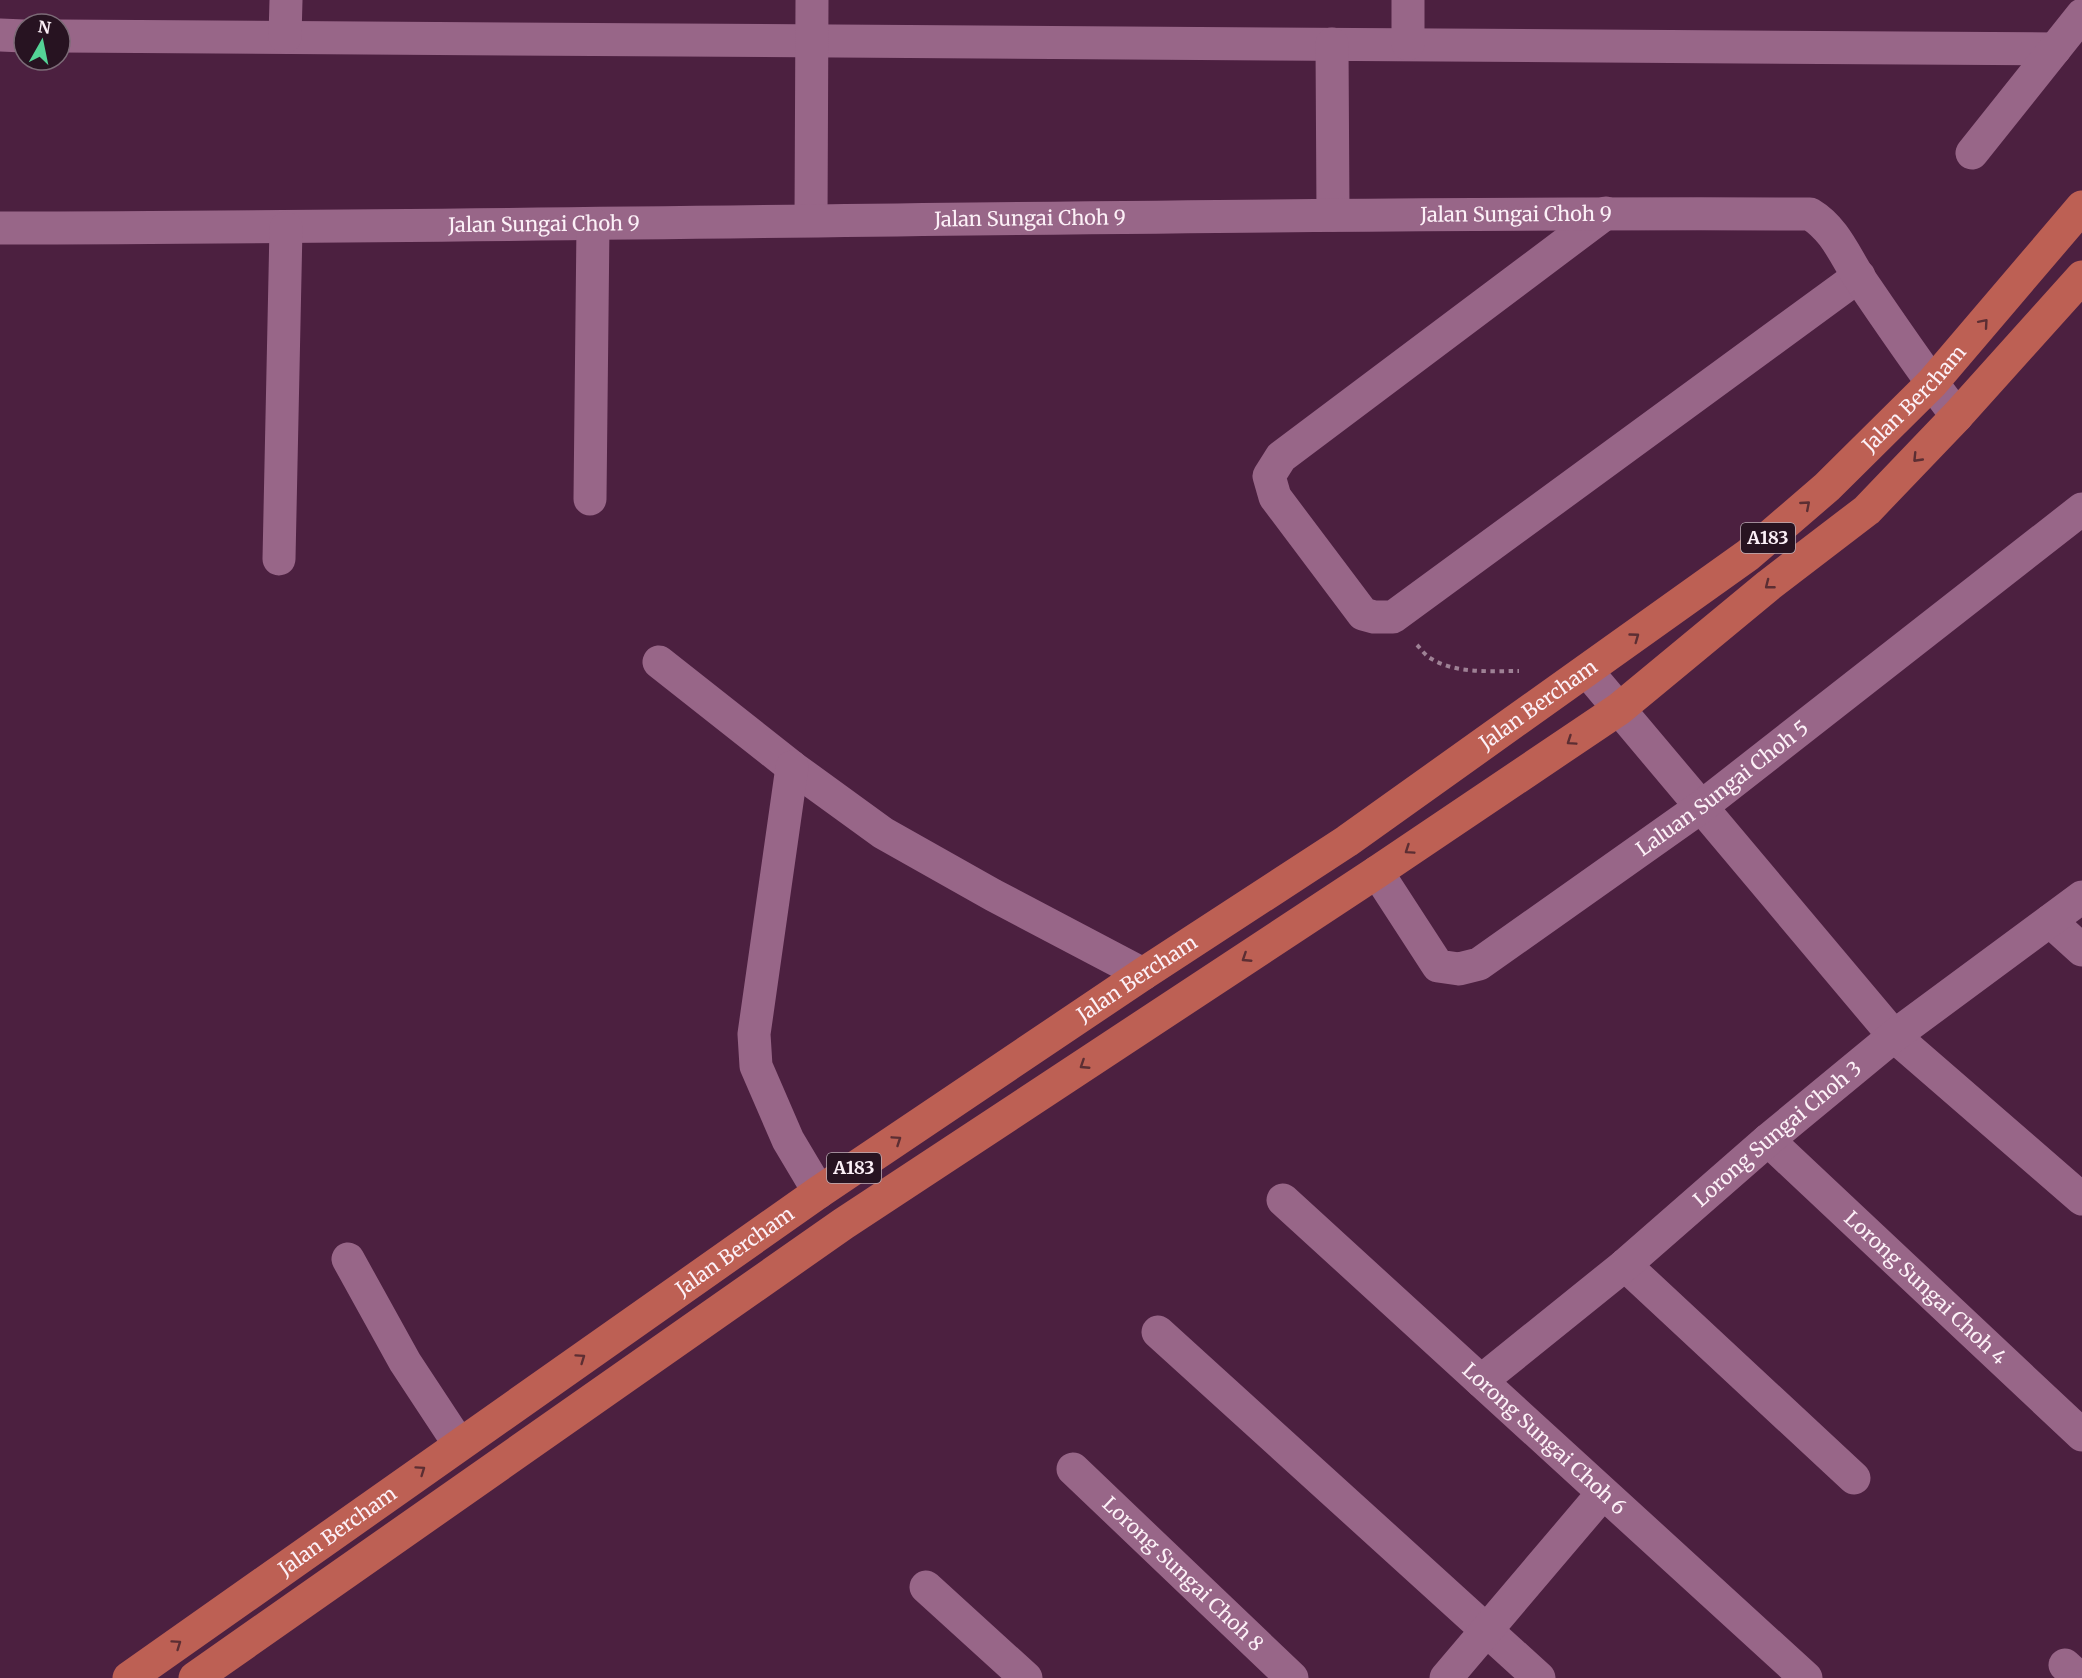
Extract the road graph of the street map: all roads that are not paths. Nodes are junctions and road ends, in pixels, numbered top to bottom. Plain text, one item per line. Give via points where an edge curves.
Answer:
1 (286, 0) edge
2 (812, 0) edge
3 (1408, 0) edge
4 (2082, 15) edge
5 (72, 36) edge
6 (285, 37) junction
7 (812, 40) junction
8 (1332, 44) junction
9 (1408, 44) junction
10 (2055, 49) junction
11 (1972, 153) dead end
12 (2082, 207) edge
13 (1606, 213) junction
14 (1333, 215) junction
15 (811, 220) junction
16 (593, 224) junction
17 (0, 228) edge
18 (286, 228) junction
19 (1859, 276) junction
20 (2082, 277) edge
21 (1932, 383) junction
22 (1957, 416) junction
23 (590, 499) dead end
24 (2082, 509) edge
25 (279, 559) dead end
26 (659, 662) dead end
27 (1587, 671) junction
28 (1619, 709) junction
29 (792, 766) junction
30 (1701, 807) junction
31 (1377, 872) junction
32 (2082, 897) edge
33 (2050, 921) junction
34 (2082, 950) edge
35 (1143, 974) junction
36 (1894, 1036) junction
37 (1768, 1140) junction
38 (819, 1192) junction
39 (2082, 1199) edge
40 (1283, 1200) dead end
41 (348, 1259) dead end
42 (1624, 1265) junction
43 (1158, 1332) dead end
44 (1481, 1381) junction
45 (2082, 1436) edge
46 (459, 1444) junction
47 (1072, 1469) dead end
48 (1854, 1478) dead end
49 (1603, 1493) junction
50 (926, 1587) dead end
51 (1487, 1630) junction
52 (129, 1678) edge
53 (195, 1678) edge
54 (1026, 1678) edge
55 (1292, 1678) edge
56 (1446, 1678) edge
57 (1539, 1678) edge
58 (1806, 1678) edge

1 - 6 street
2 - 7 street
3 - 9 street
4 - 10 street
5 - 6 street
6 - 7 street
7 - 8 street
7 - 15 street
8 - 9 street
8 - 14 street
9 - 10 street
10 - 11 street
21 -> 12 main road, Jalan Bercham / A183
13 - 14 street, Jalan Sungai Choh 9
13 - 19 street, Jalan Sungai Choh 9 via 1810,214 1833,233
13 - 19 street via 1281,457 1269,476 1275,497 1363,614 1393,617
14 - 15 street, Jalan Sungai Choh 9
15 - 16 street, Jalan Sungai Choh 9
16 - 18 street, Jalan Sungai Choh 9
16 - 23 street
17 - 18 street, Jalan Sungai Choh 9
18 - 25 street
19 - 21 street, Jalan Sungai Choh 9
20 - 22 main road, Jalan Bercham / A183
21 - 22 street, Jalan Sungai Choh 9
27 -> 21 main road, Jalan Bercham / A183 via 1748,555 1827,487
22 -> 28 main road, Jalan Bercham / A183 via 1867,510
24 - 30 street, Laluan Sungai Choh 5
26 - 29 street
27 - 28 street
27 - 35 main road, Jalan Bercham / A183 via 1347,841
28 - 30 street
28 -> 31 main road, Jalan Bercham / A183
29 - 35 street via 883,833
29 - 38 street via 754,1034 756,1066 789,1140
30 - 31 street, Laluan Sungai Choh 5 via 1479,964 1459,969 1438,966
30 - 36 street
31 -> 53 main road, Jalan Bercham / A183 via 843,1224
32 - 33 street, Lorong Sungai Choh 3
33 - 34 street
33 - 36 street, Lorong Sungai Choh 3
38 -> 35 main road, Jalan Bercham / A183
36 - 37 street, Lorong Sungai Choh 3
36 - 39 street
37 - 42 street, Lorong Sungai Choh 3
37 - 45 street, Lorong Sungai Choh 4
46 -> 38 main road, Jalan Bercham / A183
40 - 44 street, Lorong Sungai Choh 6
41 - 46 street via 405,1362
42 - 44 street, Lorong Sungai Choh 3
42 - 48 street
43 - 51 street
44 - 49 street, Lorong Sungai Choh 6
52 -> 46 main road, Jalan Bercham / A183
47 - 55 street, Lorong Sungai Choh 8
49 - 51 street
49 - 58 street, Lorong Sungai Choh 6
50 - 54 street
51 - 56 street
51 - 57 street

